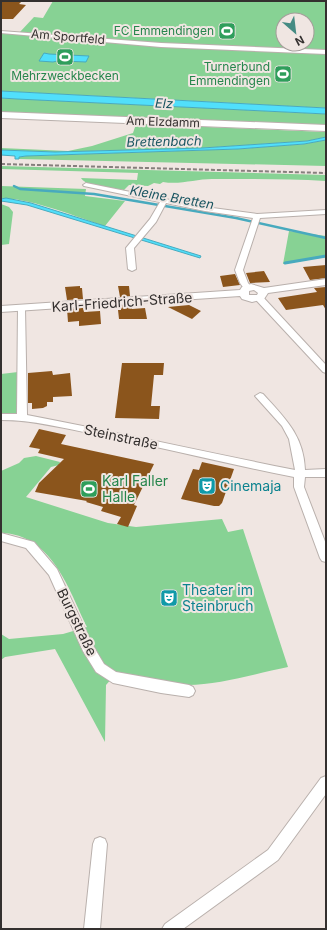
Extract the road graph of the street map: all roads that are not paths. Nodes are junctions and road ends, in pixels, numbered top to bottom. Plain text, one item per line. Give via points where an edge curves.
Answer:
1 (1, 32) edge
2 (326, 52) edge
3 (1, 115) edge
4 (326, 128) edge
5 (86, 185) dead end
6 (162, 204) junction
7 (326, 212) edge
8 (256, 220) junction
9 (132, 269) dead end
10 (326, 282) edge
11 (245, 290) junction
12 (260, 295) junction
13 (21, 308) junction
14 (1, 309) edge
15 (325, 368) edge
16 (260, 396) dead end
17 (1, 417) edge
18 (22, 417) junction
19 (299, 474) junction
20 (326, 474) edge
21 (1, 537) edge
22 (326, 558) edge
23 (189, 691) dead end
24 (326, 783) edge
25 (100, 844) dead end
26 (92, 929) edge
27 (170, 929) edge

1 - 2 street, Am Sportfeld via 146,44
3 - 4 main road, Am Elzdamm
5 - 6 street
6 - 8 street
6 - 9 street via 153,220 130,248
7 - 8 street
8 - 11 street via 239,270
10 - 12 street, Karl-Friedrich-Straße
11 - 12 street, Karl-Friedrich-Straße via 248,298
11 - 13 street, Karl-Friedrich-Straße
12 - 15 street
13 - 14 street, Karl-Friedrich-Straße
13 - 18 street
16 - 19 street via 291,431 300,468
17 - 18 street, Steinstraße
18 - 19 street, Steinstraße
19 - 20 street, Steinstraße
19 - 22 street via 299,487
21 - 23 street, Burgstraße via 30,545 53,572 87,647 100,668 113,677
24 - 27 street via 273,855
25 - 26 street

